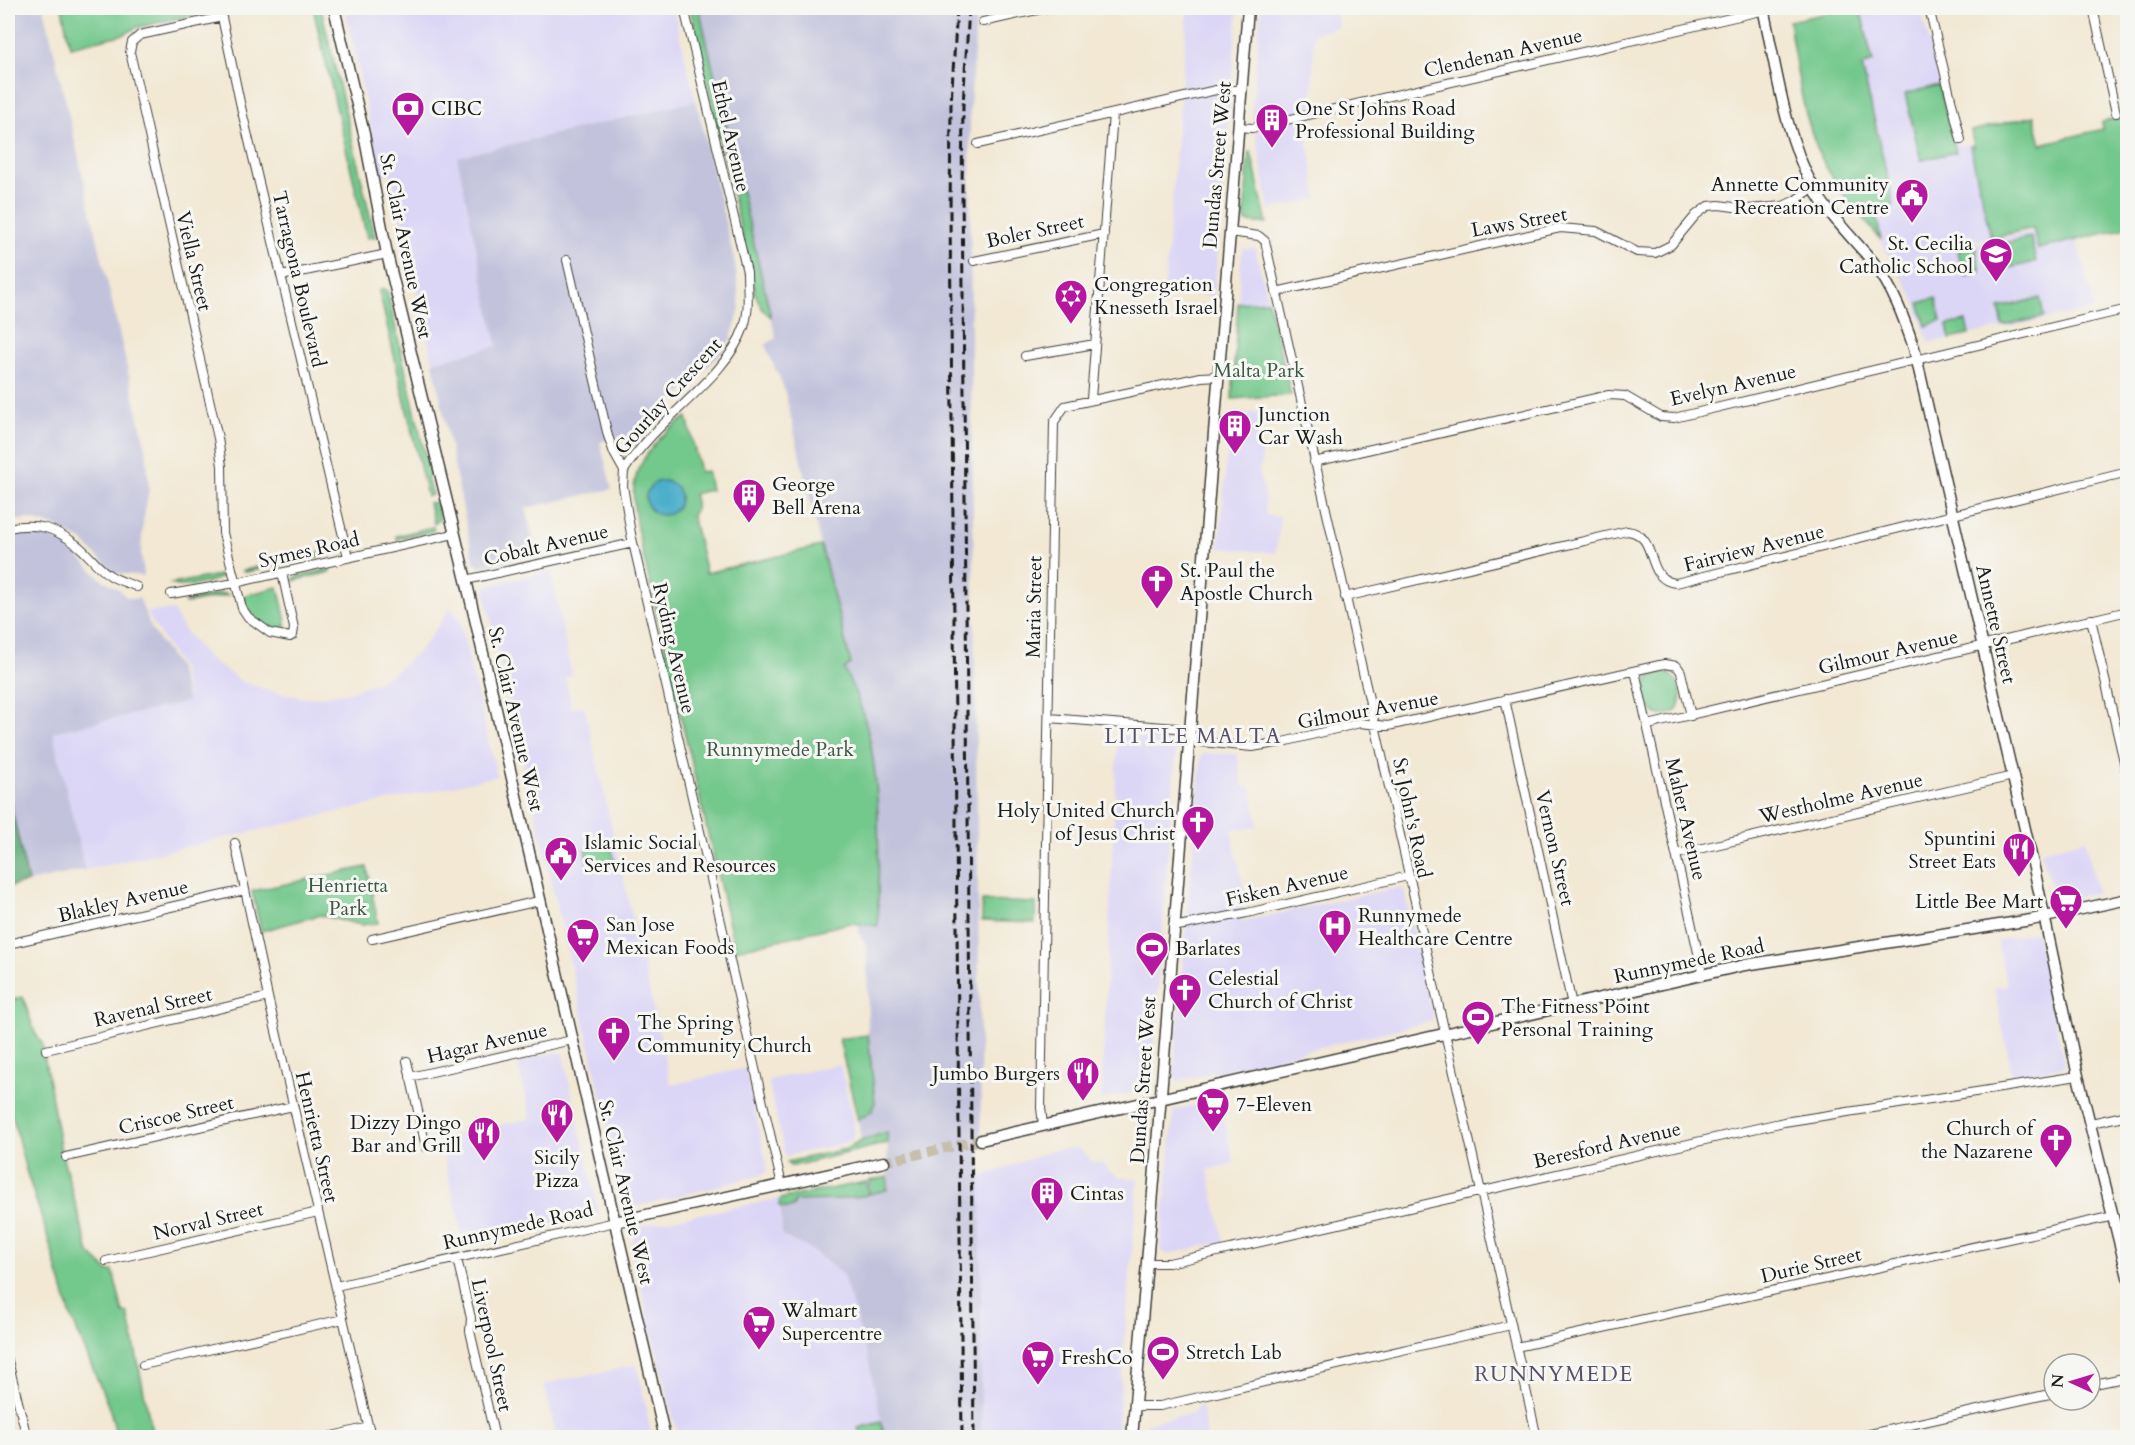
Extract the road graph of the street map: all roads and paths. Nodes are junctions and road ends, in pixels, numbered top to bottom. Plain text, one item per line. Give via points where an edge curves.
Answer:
1 (220, 8) edge
2 (334, 8) edge
3 (684, 8) edge
4 (1046, 8) edge
5 (1248, 8) edge
6 (1767, 8) edge
7 (1929, 8) edge
8 (2093, 8) edge
9 (222, 17) junction
10 (983, 22) dead end
11 (1241, 90) junction
12 (2116, 113) dead end
13 (1113, 114) junction
14 (1238, 127) junction
15 (1961, 140) dead end
16 (978, 144) dead end
17 (1813, 188) junction
18 (1230, 232) junction
19 (1104, 234) junction
20 (387, 254) junction
21 (567, 260) dead end
22 (974, 261) dead end
23 (747, 272) joint
24 (281, 276) junction
25 (1276, 292) junction
26 (2127, 309) edge
27 (1095, 344) junction
28 (1025, 356) dead end
29 (1916, 359) junction
30 (1218, 376) junction
31 (1091, 399) junction
32 (1314, 462) junction
33 (624, 471) junction
34 (2127, 472) edge
35 (1952, 516) junction
36 (8, 528) edge
37 (454, 534) junction
38 (633, 543) junction
39 (348, 558) junction
40 (282, 573) junction
41 (466, 580) junction
42 (235, 583) junction
43 (137, 587) dead end
44 (171, 594) dead end
45 (1345, 597) junction
46 (2127, 611) edge
47 (2091, 619) junction
48 (1983, 645) junction
49 (1635, 670) junction
50 (1505, 699) junction
51 (1691, 716) junction
52 (1049, 718) junction
53 (1374, 724) junction
54 (1648, 725) junction
55 (1189, 734) junction
56 (2013, 776) junction
57 (2127, 779) edge
58 (235, 843) dead end
59 (1677, 854) junction
60 (1408, 876) junction
61 (245, 890) junction
62 (2127, 899) edge
63 (539, 901) junction
64 (2045, 918) junction
65 (1173, 927) junction
66 (372, 939) dead end
67 (8, 944) edge
68 (1703, 975) junction
69 (268, 997) junction
70 (1572, 1005) junction
71 (1445, 1034) junction
72 (572, 1040) junction
73 (46, 1050) dead end
74 (407, 1061) dead end
75 (2078, 1076) junction
76 (410, 1077) junction
77 (1160, 1099) junction
78 (293, 1106) junction
79 (2127, 1115) edge
80 (2091, 1123) junction
81 (1043, 1125) junction
82 (981, 1140) tunnel mouth
83 (426, 1147) dead end
84 (66, 1157) dead end
85 (884, 1162) tunnel mouth
86 (782, 1185) junction
87 (1480, 1190) junction
88 (318, 1212) junction
89 (2114, 1216) junction
90 (615, 1222) junction
91 (2124, 1246) edge
92 (457, 1259) junction
93 (106, 1261) dead end
94 (1146, 1263) junction
95 (2127, 1277) edge
96 (336, 1286) junction
97 (343, 1319) junction
98 (1511, 1325) junction
99 (1516, 1347) junction
100 (8, 1361) edge
101 (143, 1365) dead end
102 (2127, 1377) edge
103 (2102, 1382) edge
104 (2042, 1396) edge
105 (1134, 1406) junction
106 (369, 1427) junction
107 (27, 1437) edge
108 (324, 1437) edge
109 (371, 1437) edge
110 (495, 1437) edge
111 (665, 1437) edge
112 (1132, 1437) edge
113 (1536, 1437) edge
114 (1852, 1437) edge

1 - 9 street, Tarragona Boulevard
2 - 20 main road, St. Clair Avenue West
3 - 23 street, Ethel Avenue
4 - 10 street
5 - 11 main road, Dundas Street West
6 - 14 street, Clendenan Avenue via 1261,126
6 - 17 main road, Annette Street via 1792,134
7 - 15 street
8 - 12 street
9 - 24 street, Tarragona Boulevard
9 - 42 street, Viella Street via 140,35 132,42 130,52 218,438 223,533
11 - 13 street via 1216,90
11 - 14 main road, Dundas Street West
13 - 16 street
13 - 19 street
14 - 18 main road, Dundas Street West
17 - 25 street, Laws Street via 1783,206 1707,206 1671,245 1655,253 1637,252 1596,231 1560,228
17 - 29 main road, Annette Street via 1886,282 1905,319
18 - 25 street, St John's Road via 1259,236 1265,242
18 - 30 main road, Dundas Street West
19 - 22 street, Boler Street
19 - 27 street
20 - 24 street
20 - 37 main road, St. Clair Avenue West
21 - 33 street, Ryding Avenue via 608,436
23 - 33 street, Gourlay Crescent via 748,307 736,345 644,442
24 - 39 street, Tarragona Boulevard
25 - 32 street, St John's Road
26 - 29 street, Evelyn Avenue
27 - 28 street
27 - 31 street
29 - 32 street, Evelyn Avenue via 1674,418 1661,417 1625,396 1609,395
29 - 35 main road, Annette Street
30 - 31 street, Maria Street
30 - 55 main road, Dundas Street West
31 - 52 street, Maria Street via 1065,406 1054,422
32 - 45 street, St John's Road
33 - 38 street, Ryding Avenue
34 - 35 street, Fairview Avenue
35 - 45 street, Fairview Avenue via 1676,583 1660,578 1645,539 1627,531
35 - 48 main road, Annette Street
36 - 43 street via 32,524 57,532 111,576
37 - 39 street, Symes Road
37 - 41 main road, St. Clair Avenue West
38 - 41 street, Cobalt Avenue
38 - 86 street, Ryding Avenue
39 - 40 street, Symes Road
40 - 42 street, Symes Road
40 - 42 street, Viella Street via 294,628 290,637 270,633 248,617
41 - 63 main road, St. Clair Avenue West
42 - 44 street, Symes Road
45 - 53 street, St John's Road
46 - 47 street, Gilmour Avenue
47 - 48 street, Gilmour Avenue
47 - 57 street
48 - 51 street, Gilmour Avenue
48 - 56 main road, Annette Street
49 - 50 street, Gilmour Avenue
49 - 51 street, Gilmour Avenue via 1664,664 1678,667
49 - 54 street, Maher Avenue
50 - 53 street, Gilmour Avenue via 1388,726
50 - 70 street, Vernon Street
51 - 54 street, Gilmour Avenue
52 - 55 street, Gilmour Avenue via 1176,728
52 - 81 street, Maria Street
53 - 55 street, Gilmour Avenue via 1360,723 1252,747 1202,742
53 - 60 street, St John's Road
54 - 59 street, Maher Avenue
55 - 65 main road, Dundas Street West
56 - 59 street, Westholme Avenue
56 - 64 main road, Annette Street
58 - 61 street, Henrietta Street
59 - 68 street, Maher Avenue
60 - 65 street, Fisken Avenue
60 - 71 street, St John's Road
61 - 67 street, Blakley Avenue
61 - 69 street, Henrietta Street
62 - 64 main road, Runnymede Road
63 - 66 street
63 - 72 main road, St. Clair Avenue West
64 - 68 main road, Runnymede Road
64 - 75 main road, Annette Street
65 - 77 main road, Dundas Street West
68 - 70 main road, Runnymede Road
69 - 73 street, Ravenal Street
69 - 78 street, Henrietta Street
70 - 71 main road, Runnymede Road
71 - 77 main road, Runnymede Road
71 - 87 street, St John's Road
72 - 76 street, Hagar Avenue
72 - 90 main road, St. Clair Avenue West
74 - 76 street, Hagar Avenue
75 - 80 main road, Annette Street
75 - 87 street, Beresford Avenue via 1784,1122
76 - 83 street, Hagar Avenue
77 - 81 main road, Runnymede Road
77 - 94 main road, Dundas Street West
78 - 84 street, Criscoe Street
78 - 88 street, Henrietta Street
79 - 80 street
80 - 89 main road, Annette Street
81 - 82 main road, Runnymede Road
85 - 86 main road, Runnymede Road
86 - 90 main road, Runnymede Road
87 - 94 street, Beresford Avenue via 1169,1263
87 - 98 street, St John's Road
88 - 93 street, Norval Street
88 - 96 street, Henrietta Street
89 - 91 main road, Annette Street
89 - 99 street, Durie Street
90 - 92 street, Runnymede Road
90 - 111 main road, St. Clair Avenue West
91 - 95 main road, Annette Street
92 - 96 street, Runnymede Road
92 - 110 street, Liverpool Street
94 - 105 main road, Dundas Street West
96 - 97 street, Henrietta Street
97 - 101 street
97 - 106 street, Henrietta Street
98 - 99 street, St John's Road
98 - 105 street via 1160,1406
99 - 113 street, St John's Road
100 - 107 street
102 - 103 street
104 - 114 street
105 - 112 main road, Dundas Street West
106 - 108 street
106 - 109 street, Henrietta Street

